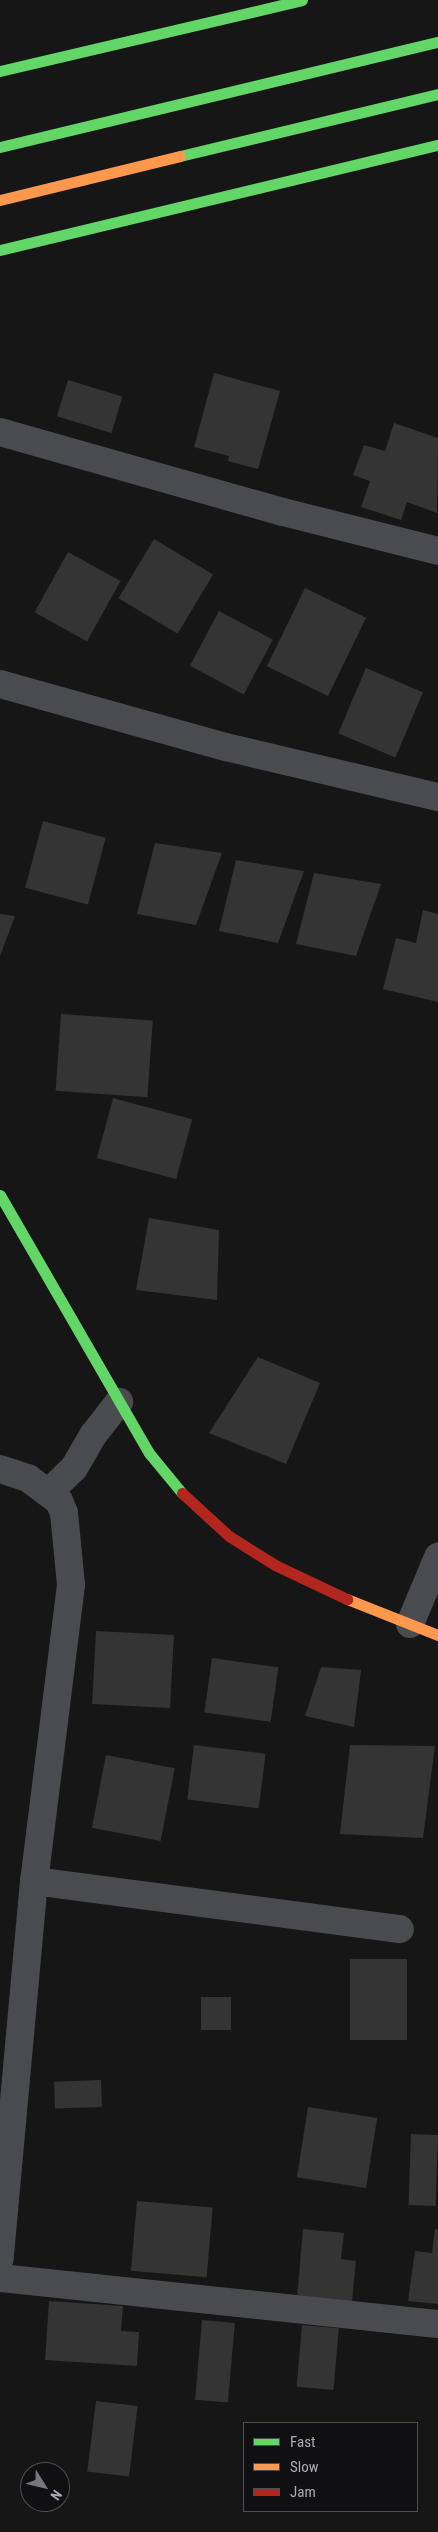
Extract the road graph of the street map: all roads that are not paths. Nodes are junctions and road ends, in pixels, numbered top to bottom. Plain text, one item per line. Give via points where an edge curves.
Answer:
1 (302, 0) edge
2 (438, 42) edge
3 (0, 71) edge
4 (438, 94) edge
5 (438, 145) edge
6 (0, 147) edge
7 (0, 200) edge
8 (0, 250) edge
9 (0, 432) edge
10 (438, 550) edge
11 (0, 684) edge
12 (438, 798) edge
13 (0, 1195) edge
14 (119, 1402) junction
15 (0, 1469) edge
16 (50, 1491) junction
17 (438, 1557) edge
18 (410, 1624) junction
19 (438, 1635) edge
20 (34, 1881) junction
21 (400, 1929) dead end
22 (0, 2258) edge
23 (0, 2278) edge
24 (438, 2324) edge

1 - 3 main road
2 - 6 main road
4 - 7 main road
5 - 8 main road
9 - 10 street via 283,512
11 - 12 street via 226,747
13 - 14 main road
14 - 16 street via 94,1434 74,1468
14 - 18 main road via 149,1453 178,1488 229,1536 274,1565 338,1596
15 - 16 street via 28,1478
16 - 20 street via 64,1513 71,1586
17 - 18 street
18 - 19 main road
20 - 21 street
20 - 22 street
23 - 24 street

